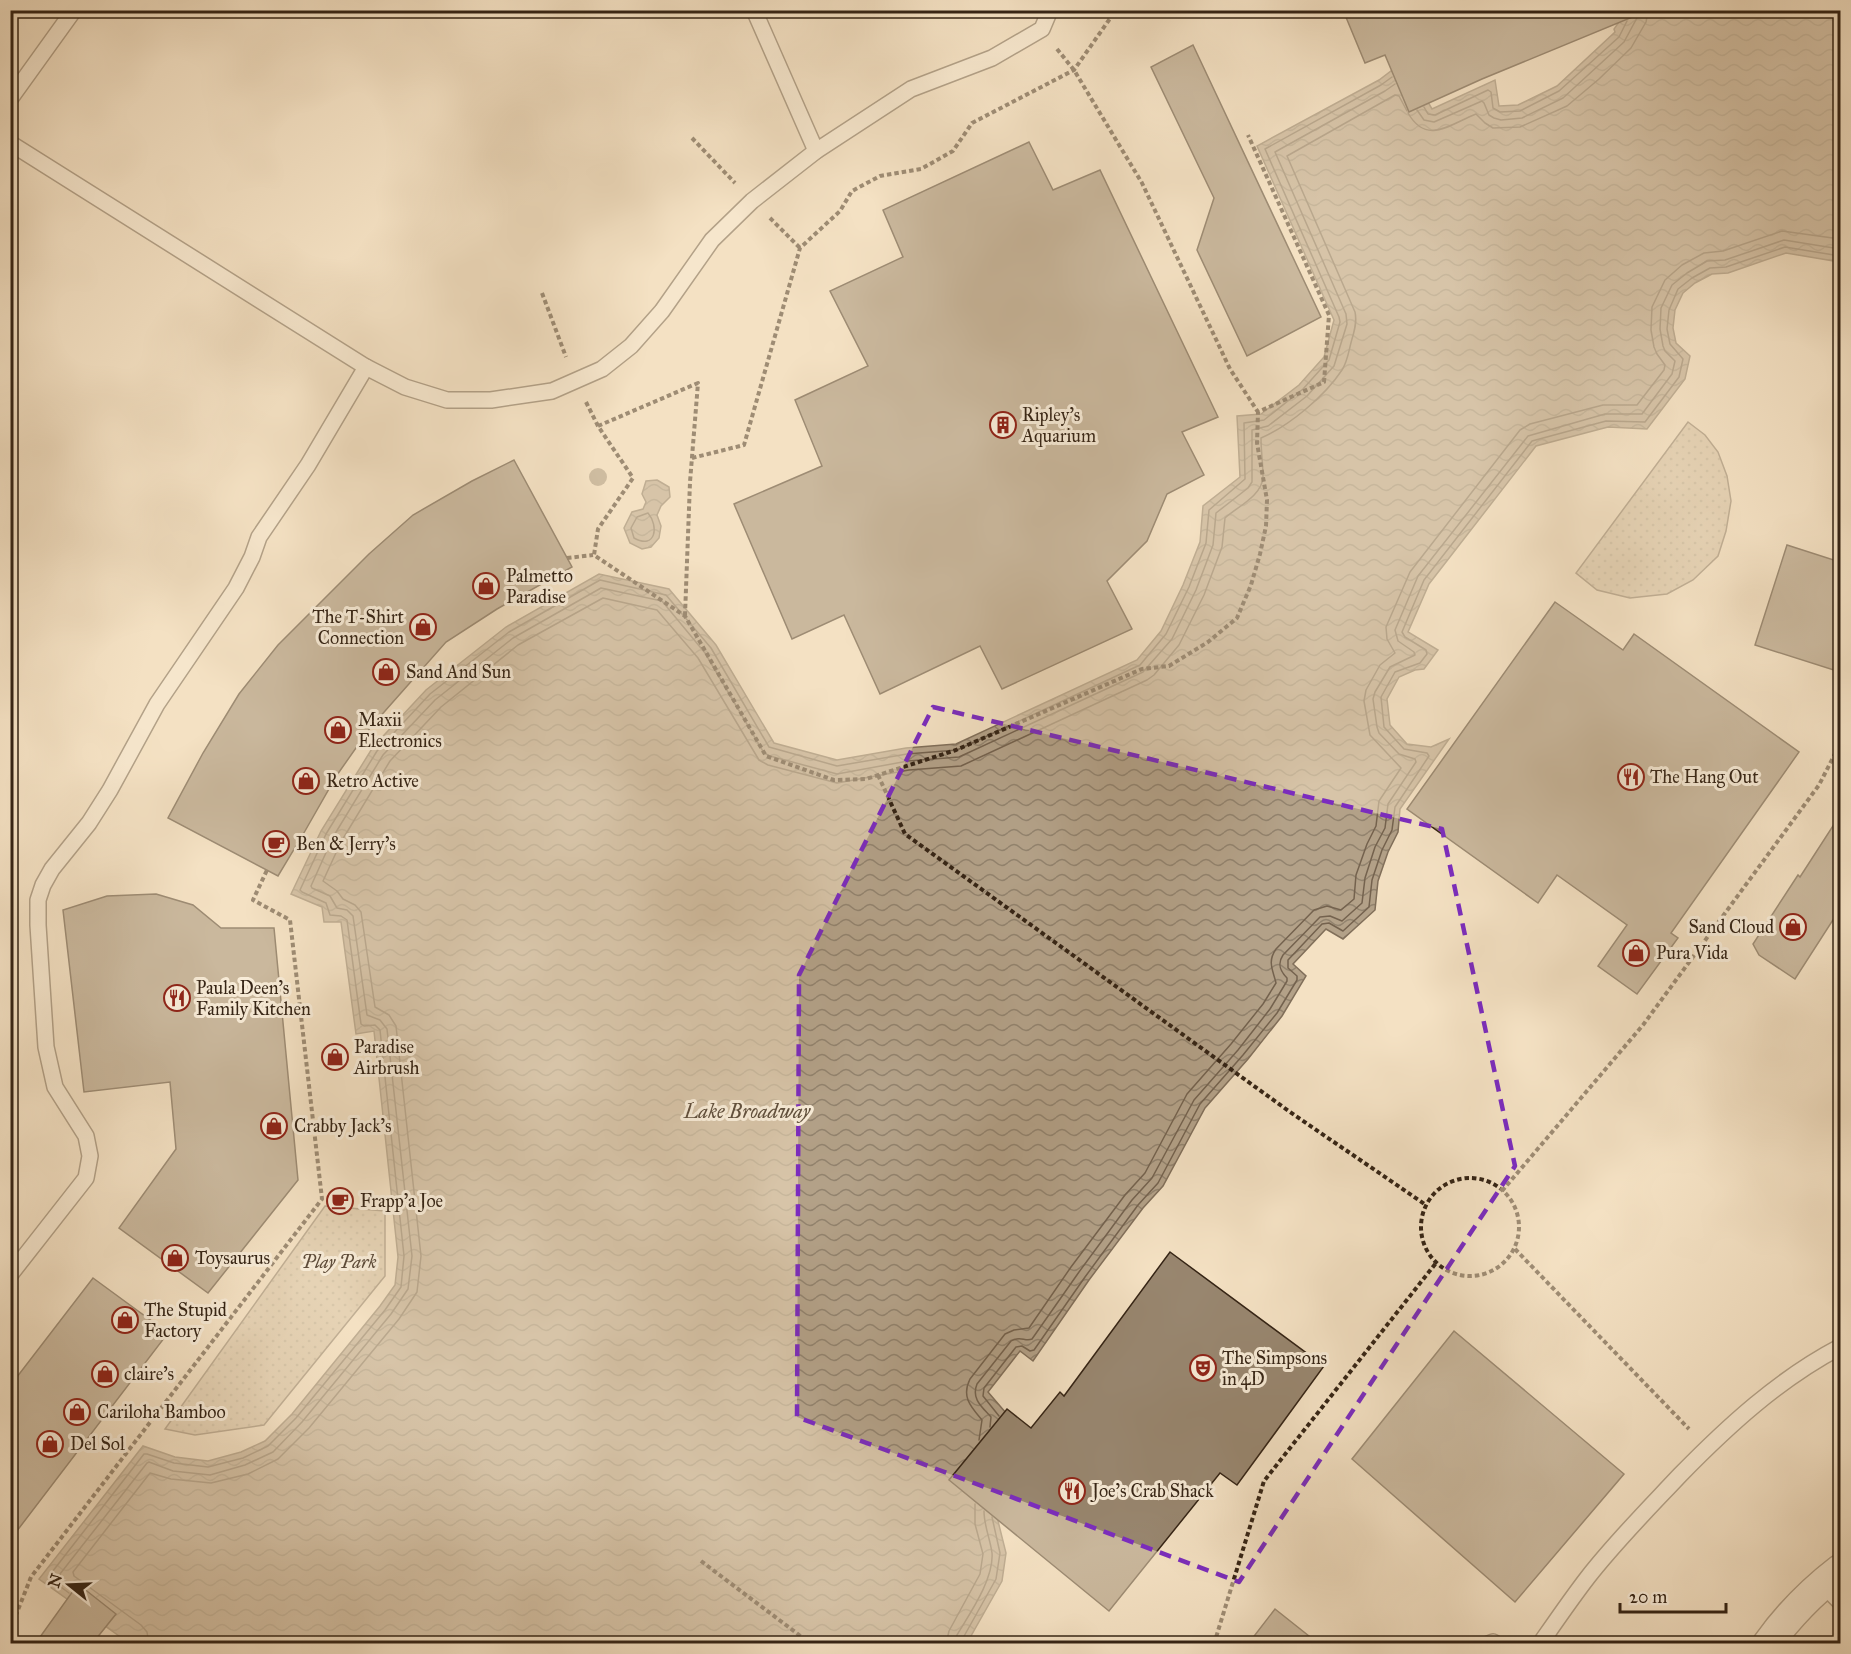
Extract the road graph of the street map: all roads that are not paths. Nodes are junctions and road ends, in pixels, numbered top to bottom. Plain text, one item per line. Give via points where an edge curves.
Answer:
1 (74, 10) edge
2 (754, 10) edge
3 (1050, 10) edge
4 (10, 99) edge
5 (10, 143) edge
6 (816, 152) junction
7 (366, 367) junction
8 (10, 1275) edge
9 (1840, 1347) edge
10 (1834, 1586) edge
11 (1488, 1644) edge
12 (1496, 1644) edge
13 (1540, 1644) edge
14 (1768, 1644) edge

1 - 4 lane
2 - 6 lane
3 - 6 lane via 1042,29 992,58 911,89
5 - 7 lane
6 - 7 lane via 752,201 712,240 631,346 602,369 552,391 491,400 447,400 405,387
7 - 8 lane via 308,465 259,537 236,588 158,704 89,823 52,869 38,900 46,1047 55,1087 86,1136 90,1156 86,1178
9 - 13 lane via 1763,1398 1707,1448 1596,1568
10 - 14 street
11 - 12 lane

